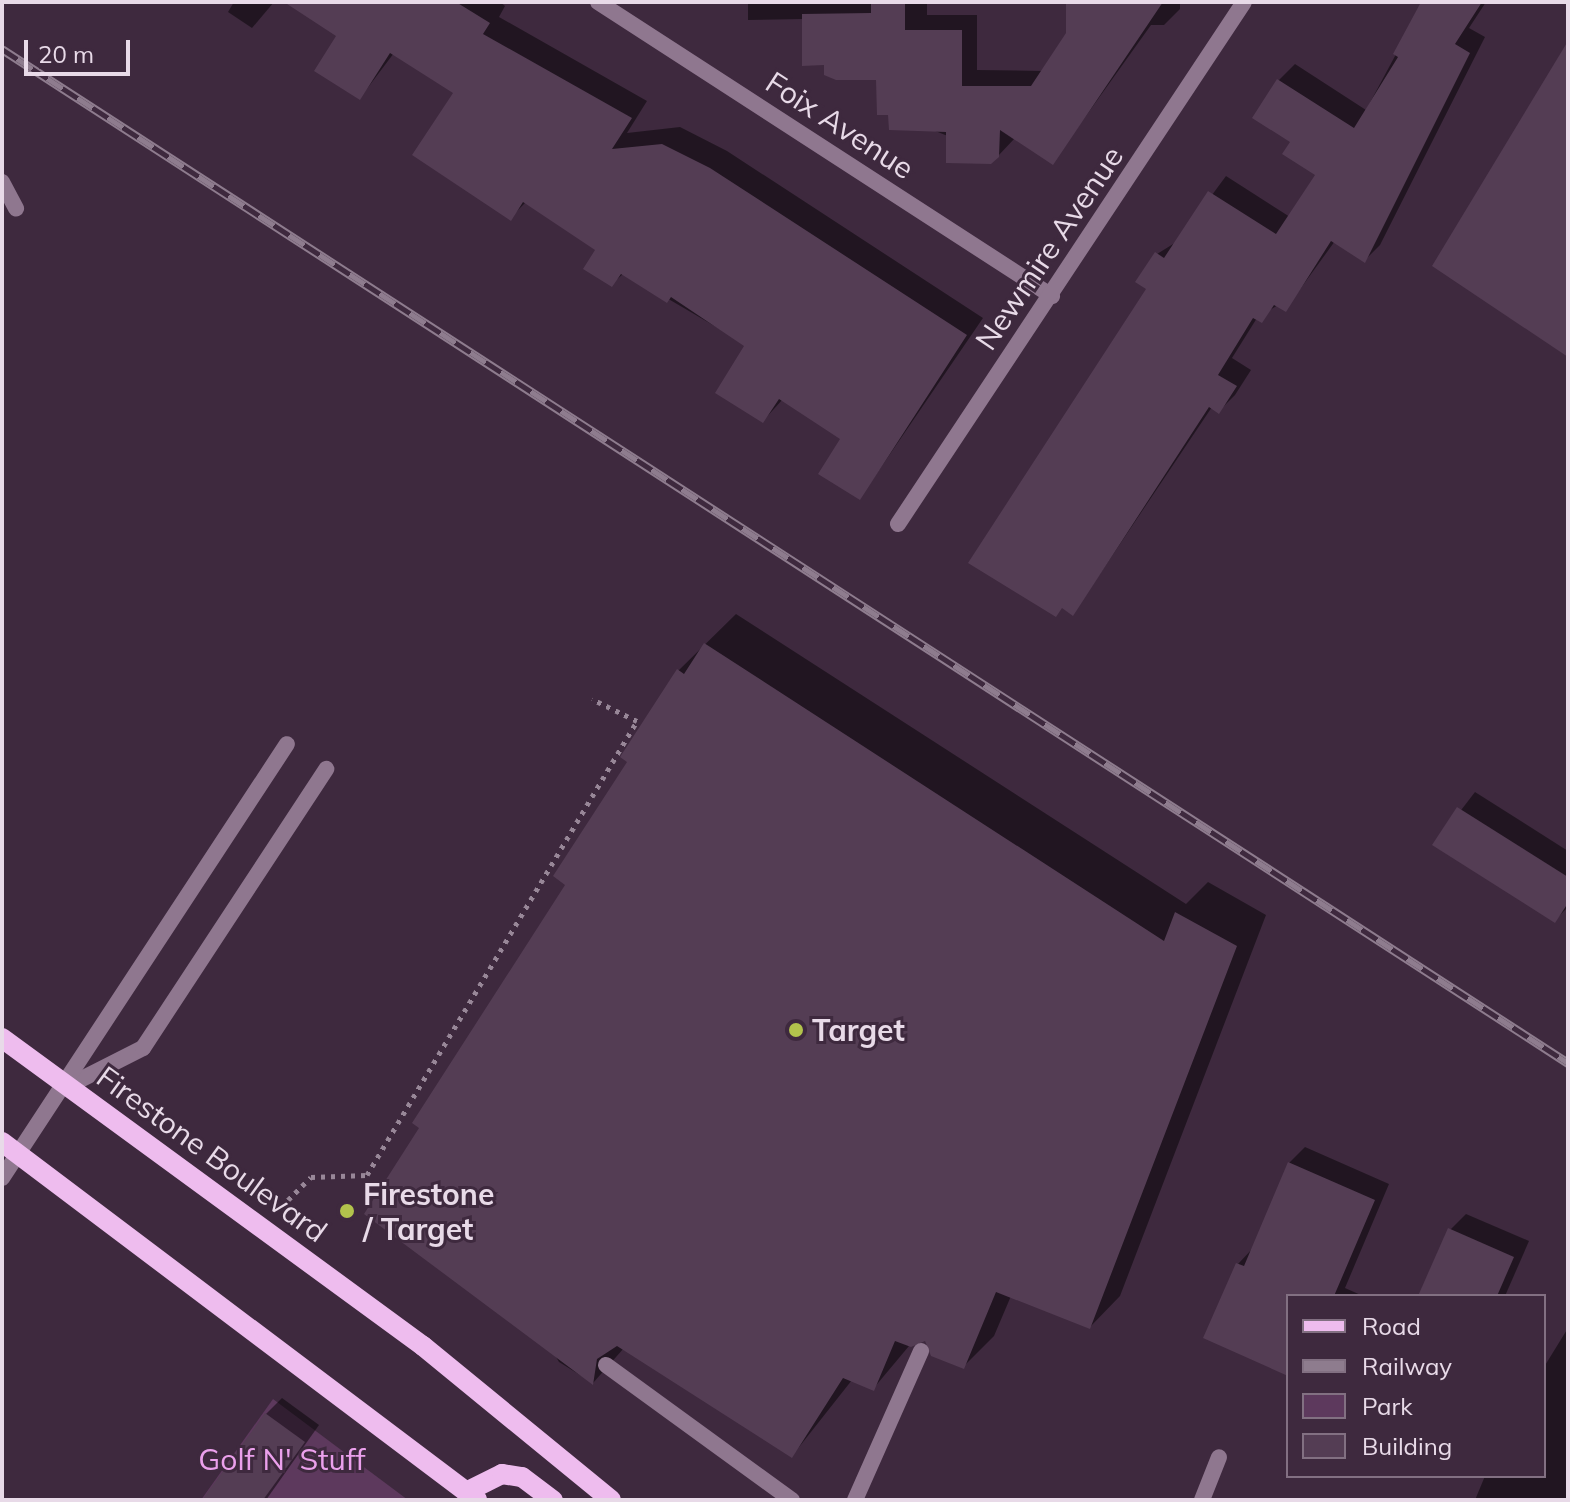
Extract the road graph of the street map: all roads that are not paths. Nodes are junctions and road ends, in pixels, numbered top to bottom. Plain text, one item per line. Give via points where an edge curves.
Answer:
1 (598, 2) edge
2 (1244, 2) edge
3 (2, 182) edge
4 (16, 208) dead end
5 (1052, 296) junction
6 (898, 524) dead end
7 (287, 744) dead end
8 (326, 769) dead end
9 (2, 1038) edge
10 (68, 1086) junction
11 (10, 1148) edge
12 (2, 1178) edge
13 (921, 1351) dead end
14 (606, 1365) dead end
15 (1219, 1457) dead end
16 (472, 1496) edge
17 (553, 1500) edge
18 (611, 1500) edge
19 (792, 1500) edge
20 (855, 1500) edge
21 (1202, 1500) edge

1 - 5 street, Foix Avenue
2 - 5 street, Newmire Avenue
3 - 4 street
5 - 6 street, Newmire Avenue
7 - 10 street via 96,1026
8 - 10 street via 143,1048
9 - 10 main road, Firestone Boulevard
10 - 11 street
10 - 18 main road, Firestone Boulevard via 423,1346
11 - 12 street
11 - 16 main road
13 - 20 street
14 - 19 street
15 - 21 street
16 - 17 main road via 502,1474 522,1477

